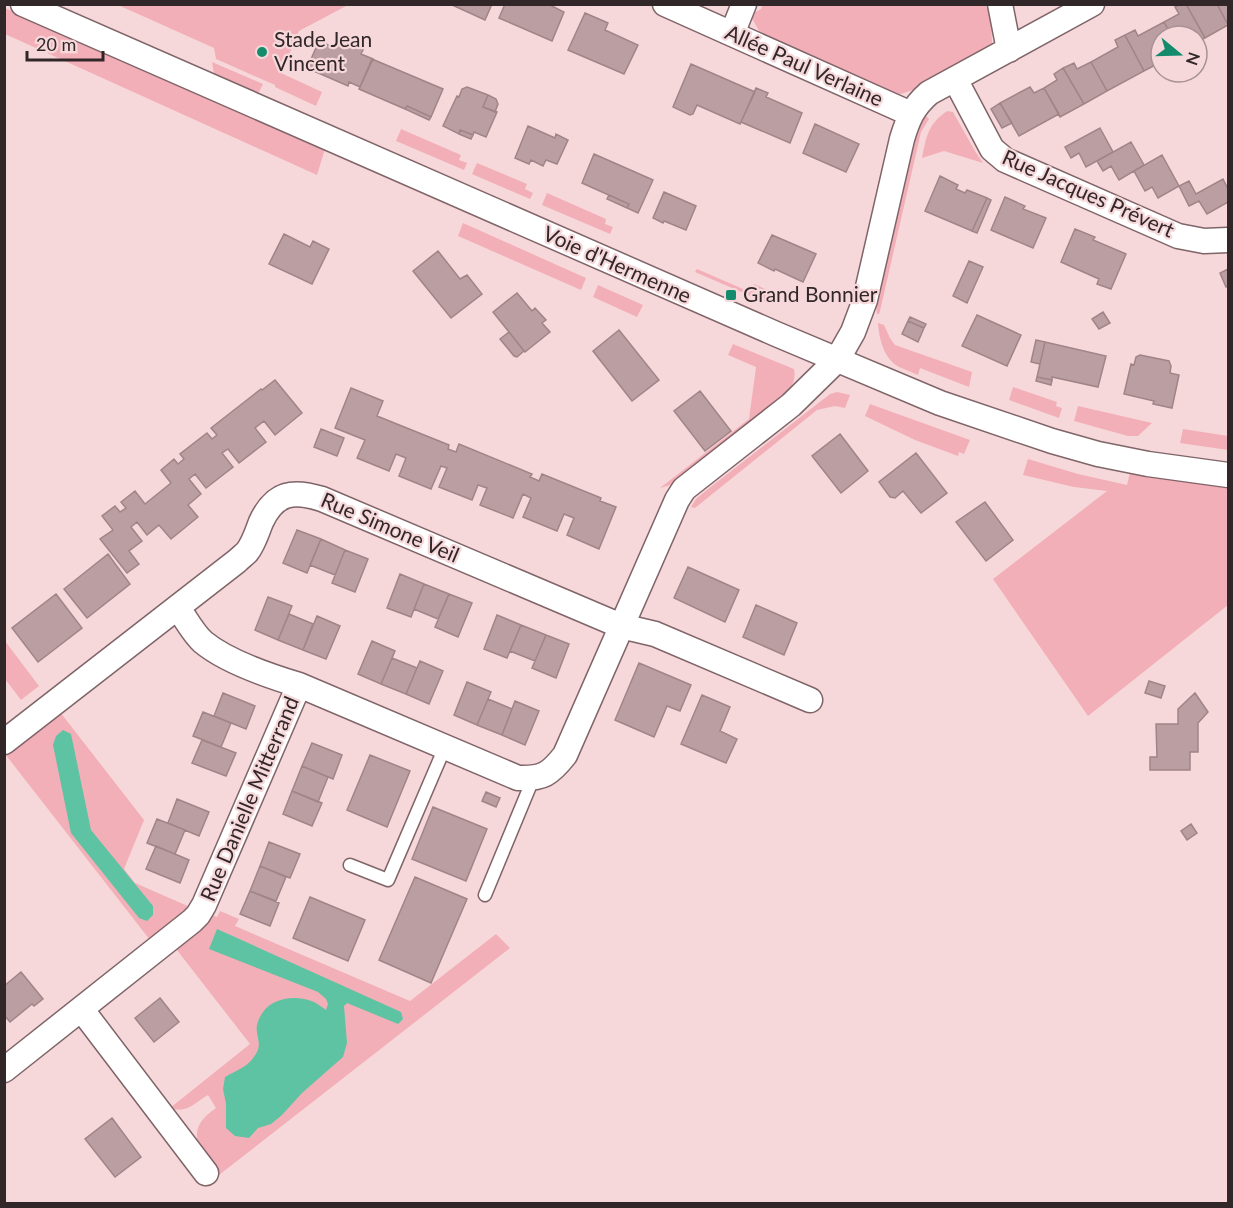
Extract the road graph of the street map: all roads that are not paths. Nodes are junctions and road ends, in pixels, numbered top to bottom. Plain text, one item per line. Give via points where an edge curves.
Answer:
1 (22, 4) edge
2 (665, 4) edge
3 (744, 4) edge
4 (1000, 4) edge
5 (1092, 4) edge
6 (732, 34) junction
7 (1009, 50) junction
8 (955, 79) junction
9 (911, 114) junction
10 (1228, 240) edge
11 (837, 360) junction
12 (1228, 475) edge
13 (178, 608) junction
14 (621, 626) junction
15 (299, 686) junction
16 (810, 700) dead end
17 (4, 742) edge
18 (445, 747) junction
19 (533, 779) junction
20 (350, 865) dead end
21 (485, 895) dead end
22 (82, 1010) junction
23 (4, 1070) edge
24 (206, 1173) dead end

1 - 11 street, Voie d'Hermenne
2 - 6 street, Allée Paul Verlaine
3 - 6 street
4 - 7 street
5 - 7 street
6 - 9 street, Allée Paul Verlaine
7 - 8 street
8 - 9 street via 929,93
8 - 10 street, Rue Jacques Prévert via 998,156 1178,236
9 - 11 street via 866,300
11 - 12 street, Voie d'Hermenne via 940,403 1069,446 1128,461
11 - 14 street via 791,405 684,489
13 - 14 street, Rue Simone Veil via 248,551 278,498 302,493 322,498
13 - 15 street, Rue Danielle Mitterrand via 202,642 230,658
13 - 17 street, Rue Simone Veil
14 - 16 street, Rue Simone Veil via 655,634
14 - 19 street via 565,755 555,767
15 - 18 street, Rue Danielle Mitterrand
15 - 22 street, Rue Danielle Mitterrand via 198,915
18 - 19 street, Rue Danielle Mitterrand via 518,778
18 - 20 lane via 388,880
19 - 21 lane
22 - 23 street, Rue Danielle Mitterrand
22 - 24 street

